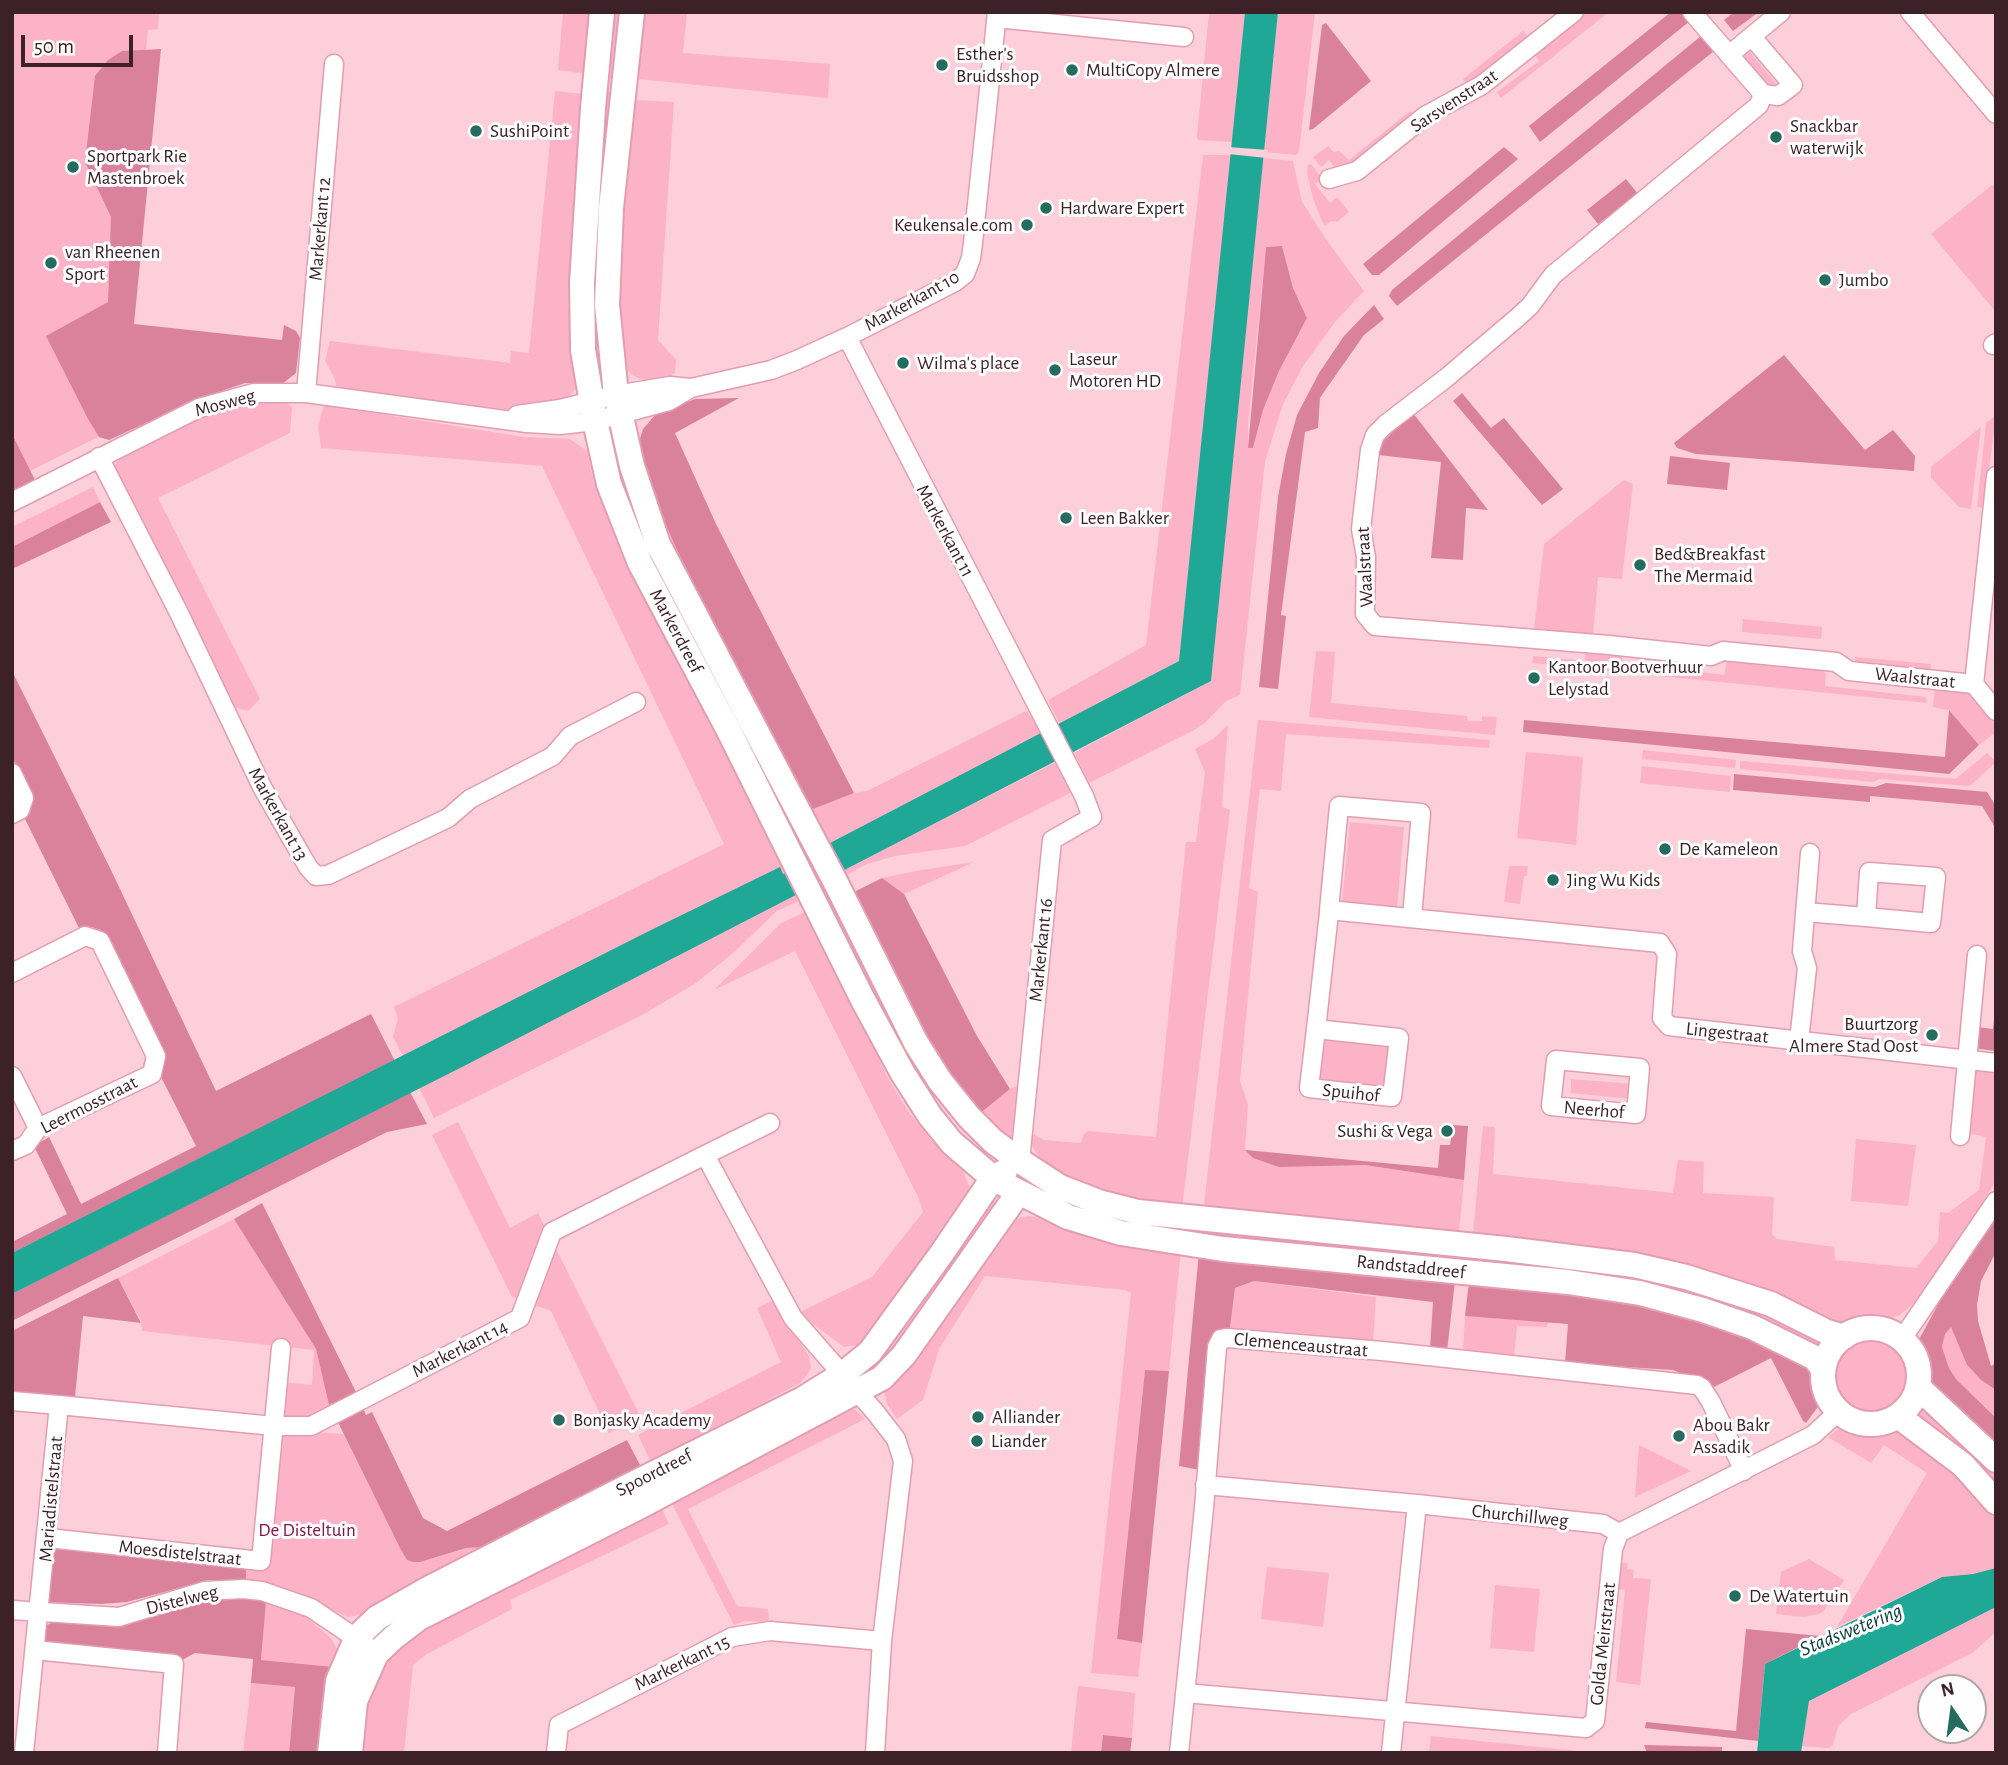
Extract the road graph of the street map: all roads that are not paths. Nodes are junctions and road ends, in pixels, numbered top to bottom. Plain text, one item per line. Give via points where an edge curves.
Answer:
1 (602, 12) edge
2 (632, 12) edge
3 (1574, 12) edge
4 (1692, 12) edge
5 (1781, 12) edge
6 (1910, 12) edge
7 (997, 15) edge
8 (1185, 37) dead end
9 (1752, 37) junction
10 (1730, 55) junction
11 (334, 64) dead end
12 (1771, 95) junction
13 (1996, 114) edge
14 (1329, 178) dead end
15 (847, 337) junction
16 (306, 393) junction
17 (618, 405) junction
18 (593, 411) junction
19 (99, 457) junction
20 (1996, 475) edge
21 (12, 502) edge
22 (1974, 684) junction
23 (636, 702) dead end
24 (1996, 711) edge
25 (1069, 768) joint
26 (12, 773) edge
27 (12, 814) edge
28 (1810, 853) dead end
29 (1330, 904) junction
30 (1805, 912) junction
31 (1412, 917) junction
32 (1866, 918) junction
33 (1978, 955) dead end
34 (12, 973) edge
35 (1316, 1029) junction
36 (1799, 1041) junction
37 (1556, 1060) joint
38 (1966, 1060) junction
39 (1996, 1063) edge
40 (12, 1076) edge
41 (770, 1123) dead end
42 (38, 1128) junction
43 (1960, 1136) dead end
44 (12, 1151) edge
45 (705, 1155) junction
46 (1020, 1161) junction
47 (993, 1178) junction
48 (1018, 1192) junction
49 (1996, 1201) edge
50 (1843, 1337) junction
51 (1902, 1339) junction
52 (281, 1348) dead end
53 (1823, 1369) junction
54 (850, 1383) junction
55 (1918, 1387) junction
56 (12, 1401) edge
57 (60, 1405) junction
58 (1839, 1412) junction
59 (1898, 1416) junction
60 (274, 1426) junction
61 (1996, 1460) edge
62 (1744, 1471) junction
63 (1205, 1485) junction
64 (630, 1498) junction
65 (1996, 1502) edge
66 (1417, 1504) junction
67 (1619, 1534) junction
68 (48, 1538) junction
69 (12, 1610) edge
70 (39, 1613) junction
71 (357, 1637) junction
72 (883, 1641) junction
73 (35, 1650) junction
74 (376, 1654) junction
75 (1185, 1693) junction
76 (1395, 1711) junction
77 (24, 1753) edge
78 (167, 1753) edge
79 (330, 1753) edge
80 (350, 1753) edge
81 (556, 1753) edge
82 (875, 1753) edge
83 (1179, 1753) edge
84 (1391, 1753) edge

1 - 18 main road, Markerdreef via 582,283 583,350
2 - 17 main road, Markerdreef via 611,208 607,305
3 - 14 street, Sarsvenstraat via 1482,85 1426,117 1357,171
4 - 10 street
5 - 9 street
6 - 13 street
7 - 8 street
7 - 15 street, Markerkant 10 via 973,243 965,274
9 - 10 street
9 - 12 street via 1793,85
10 - 12 street
11 - 16 street, Markerkant 12
12 - 22 street, Waalstraat via 1553,275 1517,318 1376,435 1370,450 1361,529 1366,557 1365,614 1375,626 1711,656 1723,651 1836,662 1849,671
15 - 17 street, Markerkant 10 via 771,370 691,388 669,401
15 - 25 street, Markerkant 11
16 - 18 street, Mosweg via 560,425
16 - 19 street, Mosweg via 254,393 199,408
17 - 18 street, Mosweg
17 - 46 main road, Markerdreef via 658,544 916,1043 953,1100
18 - 47 main road, Markerdreef via 609,484 639,564 902,1072 952,1143
19 - 21 street, Mosweg
19 - 23 street, Markerkant 13 via 262,787 316,876 328,875 448,818 470,799 553,756 569,736
20 - 22 street
22 - 24 street
25 - 46 street, Markerkant 16 via 1092,817 1052,840
26 - 27 street via 24,798 20,810
28 - 30 street
29 - 31 street via 1329,909
29 - 31 street, Spuihof via 1339,806 1421,813
29 - 35 street, Spuihof
30 - 32 street
30 - 36 street via 1802,951 1807,968
31 - 36 street, Lingestraat via 1660,943 1667,954 1662,1018 1669,1026
32 - 32 street via 1931,923 1936,877 1869,872
33 - 38 street
34 - 42 street, Leermosstraat via 85,936 100,940 156,1056 152,1074
35 - 35 street, Spuihof via 1399,1038 1392,1097 1309,1088
36 - 38 street, Lingestraat
37 - 37 street, Neerhof via 1640,1068 1636,1114 1551,1107
38 - 39 street, Lingestraat
38 - 43 street
40 - 42 street
41 - 45 street, Markerkant 14
42 - 44 street, Leermosstraat via 26,1145
45 - 54 street via 793,1318
45 - 60 street, Markerkant 14 via 552,1232 520,1318 311,1426
46 - 47 main road
46 - 48 main road
46 - 50 main road, Randstaddreef via 1060,1187 1138,1212 1634,1265 1771,1304
47 - 48 main road, Randstaddreef
47 - 54 main road, Spoordreef
48 - 53 main road, Randstaddreef via 1068,1217 1132,1235 1223,1249 1568,1282 1666,1299 1752,1328 1815,1358
48 - 54 main road, Spoordreef via 904,1355 882,1378
49 - 51 street
50 - 51 main road via 1873,1328
50 - 53 main road
51 - 55 main road via 1917,1361
52 - 60 street, Moesdistelstraat
53 - 58 main road via 1823,1385
54 - 64 main road, Spoordreef
54 - 72 street via 896,1439 902,1461
55 - 59 main road via 1914,1399
55 - 61 main road
56 - 57 street
57 - 60 street
57 - 68 street, Mariadistelstraat
58 - 59 main road via 1867,1424
58 - 62 street via 1814,1435
59 - 65 main road via 1963,1465
60 - 68 street, Moesdistelstraat via 261,1561
62 - 63 street, Clemenceaustraat via 1697,1384 1228,1338 1221,1339 1217,1347
62 - 67 street
63 - 66 street, Churchillweg
63 - 75 street, Clemenceaustraat
64 - 71 main road, Spoordreef via 391,1609
64 - 74 main road, Spoordreef via 419,1618
66 - 67 street, Churchillweg via 1602,1524
66 - 76 street
67 - 76 street, Golda Meirstraat via 1595,1721 1586,1728
68 - 70 street, Mariadistelstraat
69 - 70 street, Distelweg
70 - 71 street, Distelweg via 119,1616 204,1591 243,1588 311,1608
70 - 73 street, Mariadistelstraat
71 - 74 street, Distelweg
71 - 79 main road, Spoordreef via 338,1681
72 - 81 street, Markerkant 15 via 770,1630 732,1637 559,1725
72 - 82 street
73 - 77 street, Mariadistelstraat
73 - 78 street via 174,1664
74 - 80 main road, Spoordreef via 355,1701
75 - 76 street, Golda Meirstraat
75 - 83 street, Clemenceaustraat
76 - 84 street

